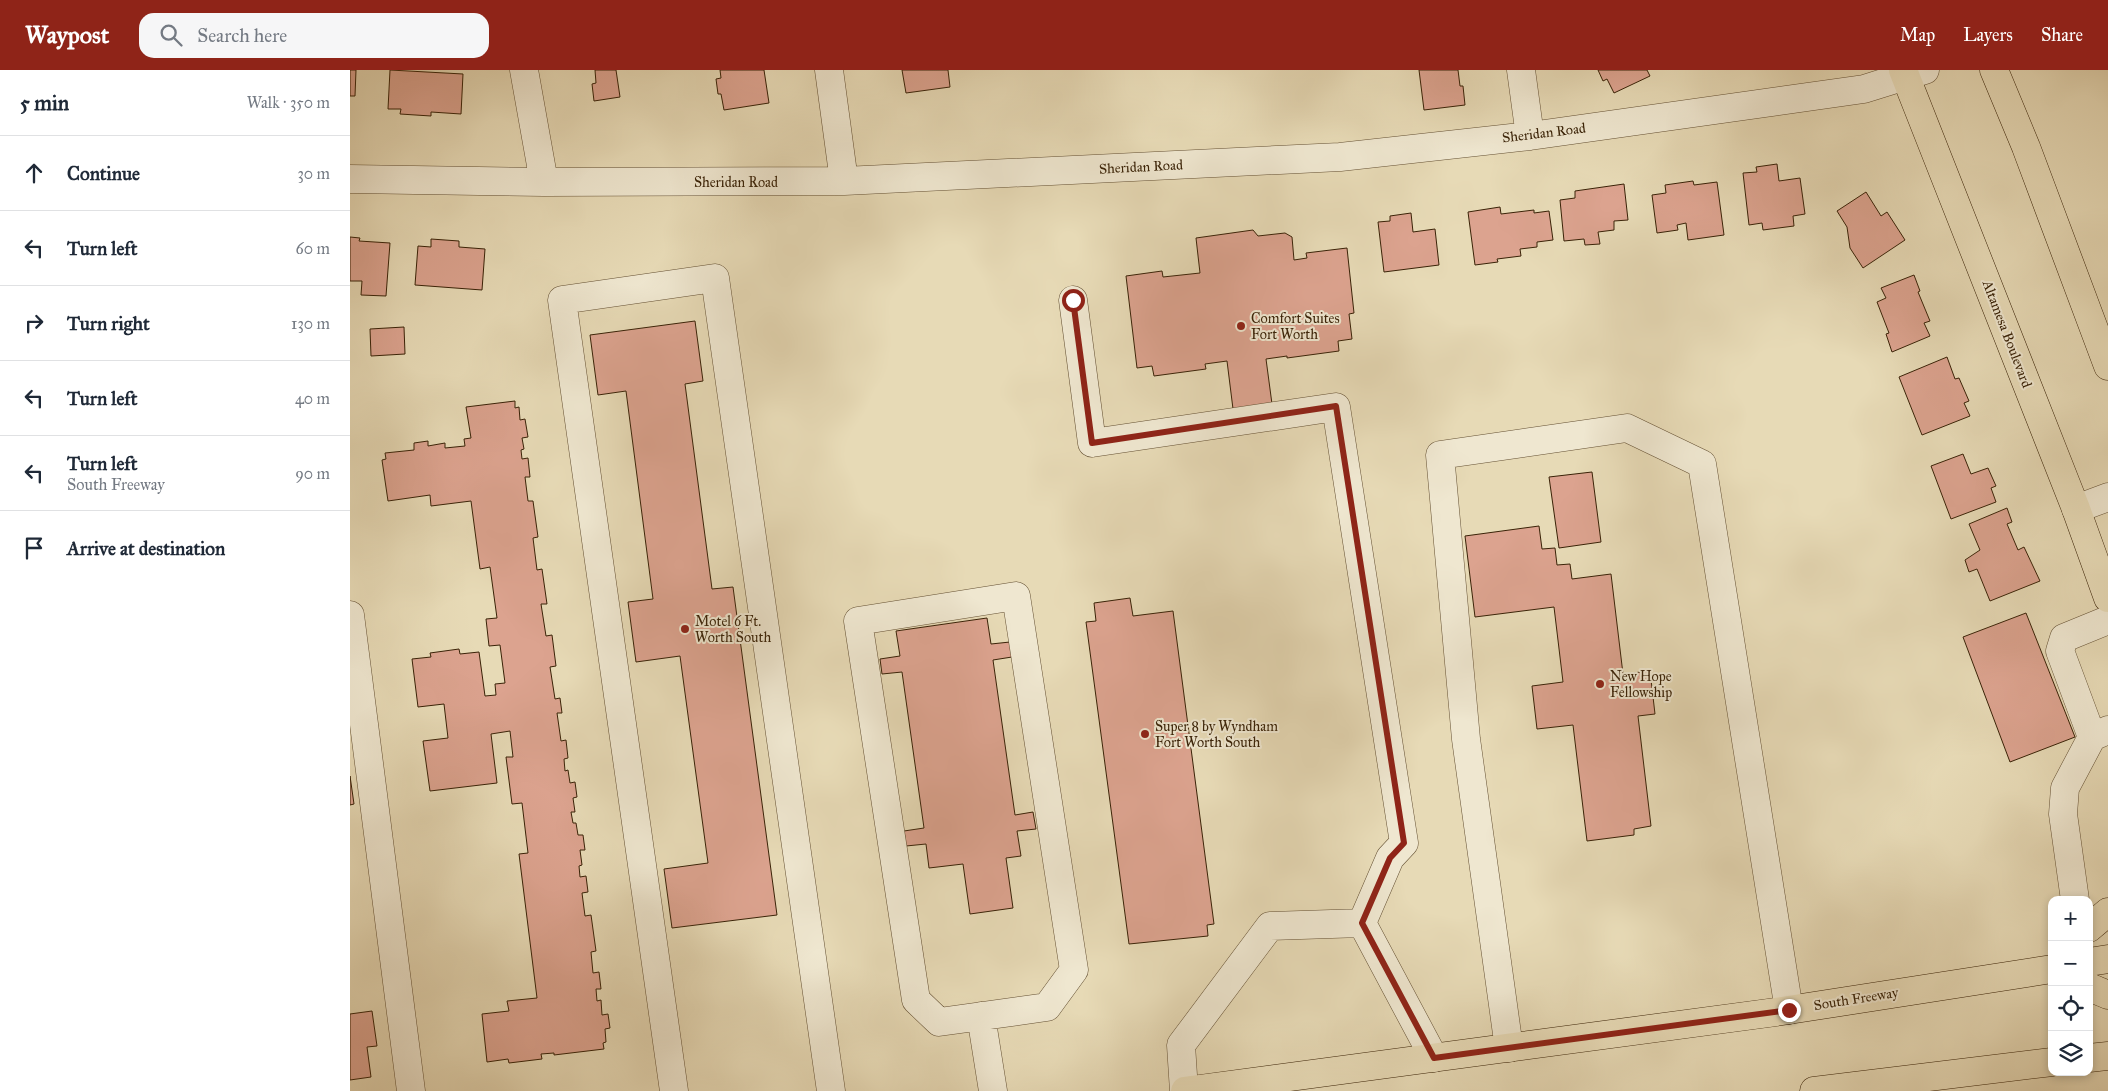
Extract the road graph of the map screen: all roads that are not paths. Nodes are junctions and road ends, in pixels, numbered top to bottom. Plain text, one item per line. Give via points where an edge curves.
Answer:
1 (524, 70) edge
2 (828, 70) edge
3 (1520, 70) edge
4 (1994, 70) edge
5 (1911, 72) edge
6 (1530, 136) junction
7 (350, 179) edge
8 (844, 181) junction
9 (544, 182) junction
10 (1073, 300) dead end
11 (2108, 366) edge
12 (2108, 497) edge
13 (2076, 509) junction
14 (2108, 598) edge
15 (350, 615) edge
16 (2108, 620) edge
17 (2100, 733) edge
18 (2074, 896) edge
19 (2108, 912) edge
20 (1362, 923) junction
21 (2093, 925) edge
22 (2048, 953) edge
23 (2108, 959) edge
24 (2093, 961) edge
25 (2048, 970) edge
26 (2011, 976) junction
27 (2048, 980) edge
28 (2093, 989) edge
29 (2108, 995) edge
30 (1789, 1010) junction
31 (982, 1016) junction
32 (1509, 1048) junction
33 (2108, 1056) edge
34 (1434, 1058) junction
35 (2093, 1058) edge
36 (2048, 1062) edge
37 (411, 1091) edge
38 (674, 1091) edge
39 (831, 1091) edge
40 (993, 1091) edge
41 (1184, 1091) edge
42 (1814, 1091) edge

1 - 9 street
2 - 8 street
3 - 6 street
4 - 11 main road
5 - 6 street, Sheridan Road via 1864,89
5 - 13 main road, Altamesa Boulevard
6 - 8 street, Sheridan Road via 1340,157
7 - 9 street, Sheridan Road
8 - 9 street, Sheridan Road
10 - 20 street via 1092,443 1336,406 1404,843 1390,858
12 - 13 street
13 - 14 main road, Altamesa Boulevard
15 - 37 street
16 - 17 street via 2064,638 2060,651
17 - 18 street via 2065,788 2063,814
19 - 21 main road
20 - 34 street
20 - 41 street via 1270,926 1181,1045
22 - 26 main road
23 - 24 main road
25 - 26 main road, South Freeway
26 - 27 main road
26 - 30 main road, South Freeway
28 - 29 main road
30 - 32 main road, South Freeway
30 - 32 street via 1702,464 1627,428 1440,455 1466,739
31 - 31 street via 1047,1006 1074,970 1016,596 858,621 916,1000 939,1022
31 - 40 street
32 - 34 main road, South Freeway
33 - 35 main road
34 - 41 main road, South Freeway
36 - 42 main road
38 - 39 street via 562,300 715,278

